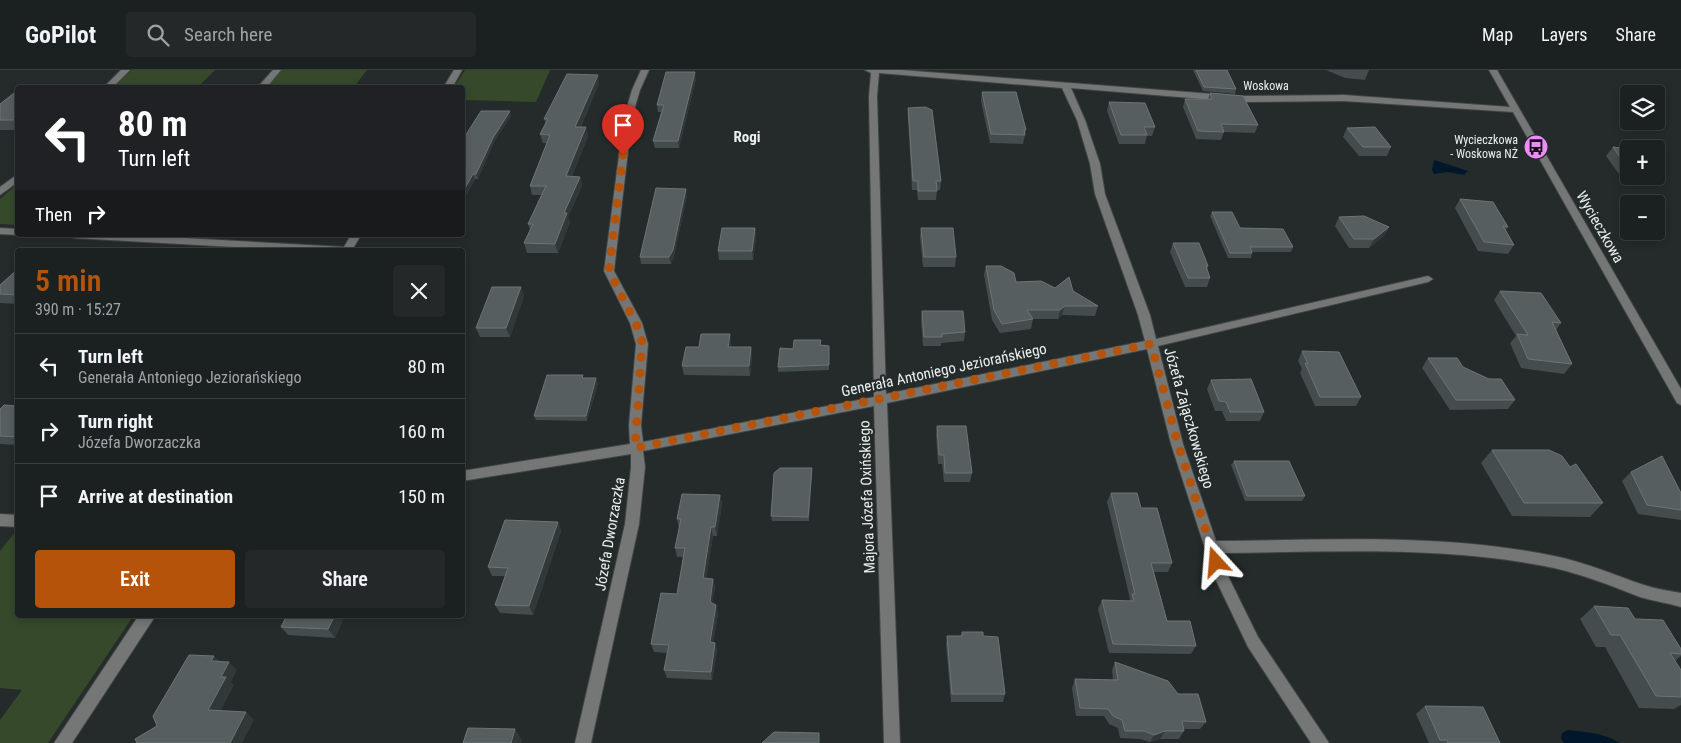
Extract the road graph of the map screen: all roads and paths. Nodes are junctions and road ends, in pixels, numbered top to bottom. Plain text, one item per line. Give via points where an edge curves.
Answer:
1 (126, 70) edge
2 (277, 70) edge
3 (458, 70) edge
4 (645, 70) edge
5 (869, 70) edge
6 (875, 70) edge
7 (1493, 70) edge
8 (110, 85) edge
9 (264, 85) edge
10 (449, 85) edge
11 (1065, 85) junction
12 (1515, 110) junction
13 (15, 180) edge
14 (0, 192) edge
15 (0, 231) edge
16 (15, 232) edge
17 (135, 237) edge
18 (355, 237) edge
19 (314, 248) edge
20 (348, 248) edge
21 (1428, 280) dead end
22 (1151, 344) junction
23 (1667, 374) junction
24 (1681, 376) edge
25 (880, 400) junction
26 (1681, 400) edge
27 (635, 448) junction
28 (465, 476) edge
29 (0, 520) edge
30 (15, 521) edge
31 (1211, 547) junction
32 (1681, 600) edge
33 (146, 618) edge
34 (62, 743) edge
35 (583, 743) edge
36 (892, 743) edge
37 (1321, 743) edge

1 - 8 street
2 - 9 street
3 - 10 street
4 - 27 street, Józefa Dworzaczka via 628,116 609,271 641,334
5 - 6 street, Woskowa
6 - 11 street, Woskowa
6 - 25 street, Majora Józefa Oxińskiego
7 - 12 street, Wycieczkowa
11 - 12 street, Woskowa via 1238,99 1344,98
11 - 22 street, Józefa Zajączkowskiego via 1081,120 1095,164 1100,194 1144,315
12 - 23 street, Wycieczkowa
13 - 14 street
15 - 16 street
17 - 19 street
18 - 20 street
21 - 22 street, Generała Antoniego Jeziorańskiego
22 - 25 street, Generała Antoniego Jeziorańskiego
22 - 31 street, Józefa Zajączkowskiego
23 - 24 street
23 - 26 street, Wycieczkowa
25 - 27 street, Generała Antoniego Jeziorańskiego
25 - 36 street, Majora Józefa Oxińskiego
27 - 28 street, Generała Antoniego Jeziorańskiego
27 - 35 street, Józefa Dworzaczka via 638,467 632,524
29 - 30 street
31 - 32 street via 1462,548 1554,562
31 - 37 street, Józefa Zajączkowskiego via 1236,609 1254,642
33 - 34 street

